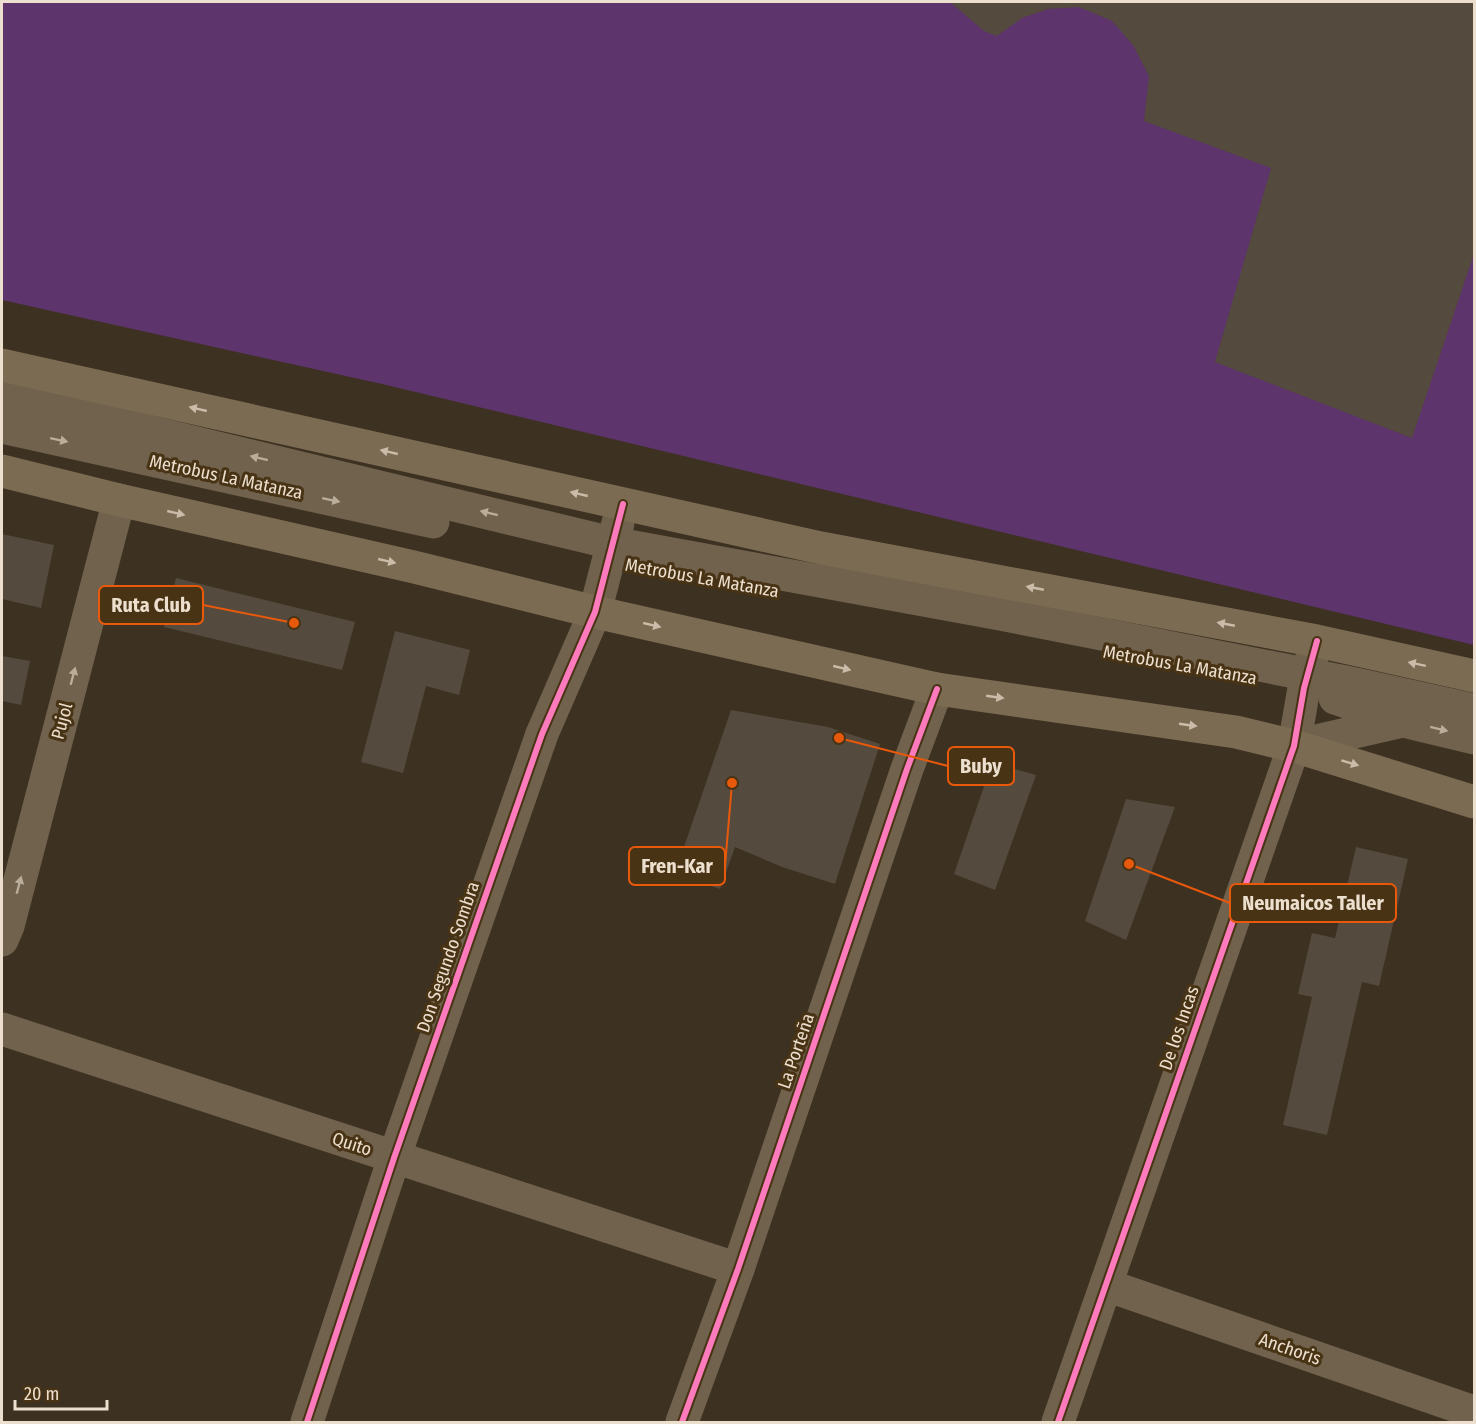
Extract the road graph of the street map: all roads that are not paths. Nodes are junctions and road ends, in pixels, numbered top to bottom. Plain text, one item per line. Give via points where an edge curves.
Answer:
1 (2, 365) edge
2 (2, 396) edge
3 (2, 427) edge
4 (2, 471) edge
5 (119, 500) junction
6 (616, 532) junction
7 (821, 548) junction
8 (963, 604) junction
9 (595, 612) junction
10 (1000, 614) junction
11 (1317, 641) junction
12 (1474, 676) edge
13 (1306, 682) junction
14 (937, 689) junction
15 (1474, 710) edge
16 (1403, 721) junction
17 (1474, 738) edge
18 (1294, 746) junction
19 (1474, 802) edge
20 (2, 940) edge
21 (2, 1029) edge
22 (394, 1158) junction
23 (738, 1269) junction
24 (1106, 1286) junction
25 (1474, 1412) edge
26 (308, 1422) edge
27 (682, 1422) edge
28 (1058, 1422) edge

6 -> 1 highway
6 -> 2 street, Metrobus La Matanza
3 -> 6 street, Metrobus La Matanza
4 - 5 highway
5 -> 9 highway
20 -> 5 street, Pujol
6 - 7 highway
6 - 8 street, Metrobus La Matanza
6 - 9 street, Don Segundo Sombra
6 - 10 street, Metrobus La Matanza
6 - 13 street, Metrobus La Matanza
7 - 8 street, Metrobus La Matanza
11 -> 7 highway
8 - 10 street, Metrobus La Matanza
9 -> 14 highway
9 - 22 street, Don Segundo Sombra via 542,734
10 - 13 street, Metrobus La Matanza
12 -> 11 highway
11 - 13 street, De los Incas
13 - 15 street, Metrobus La Matanza via 1351,683
13 - 16 street, Metrobus La Matanza
13 - 18 street, De los Incas
14 -> 18 highway via 1236,732
14 - 23 street, La Porteña
16 -> 17 street, Metrobus La Matanza
16 - 18 street, Metrobus La Matanza
18 -> 19 highway
18 - 24 street, De los Incas
21 - 22 street, Quito
22 - 23 street, Quito
22 - 26 street, Don Segundo Sombra
23 - 27 street, La Porteña
24 - 25 street, Anchoris
24 - 28 street, De los Incas

